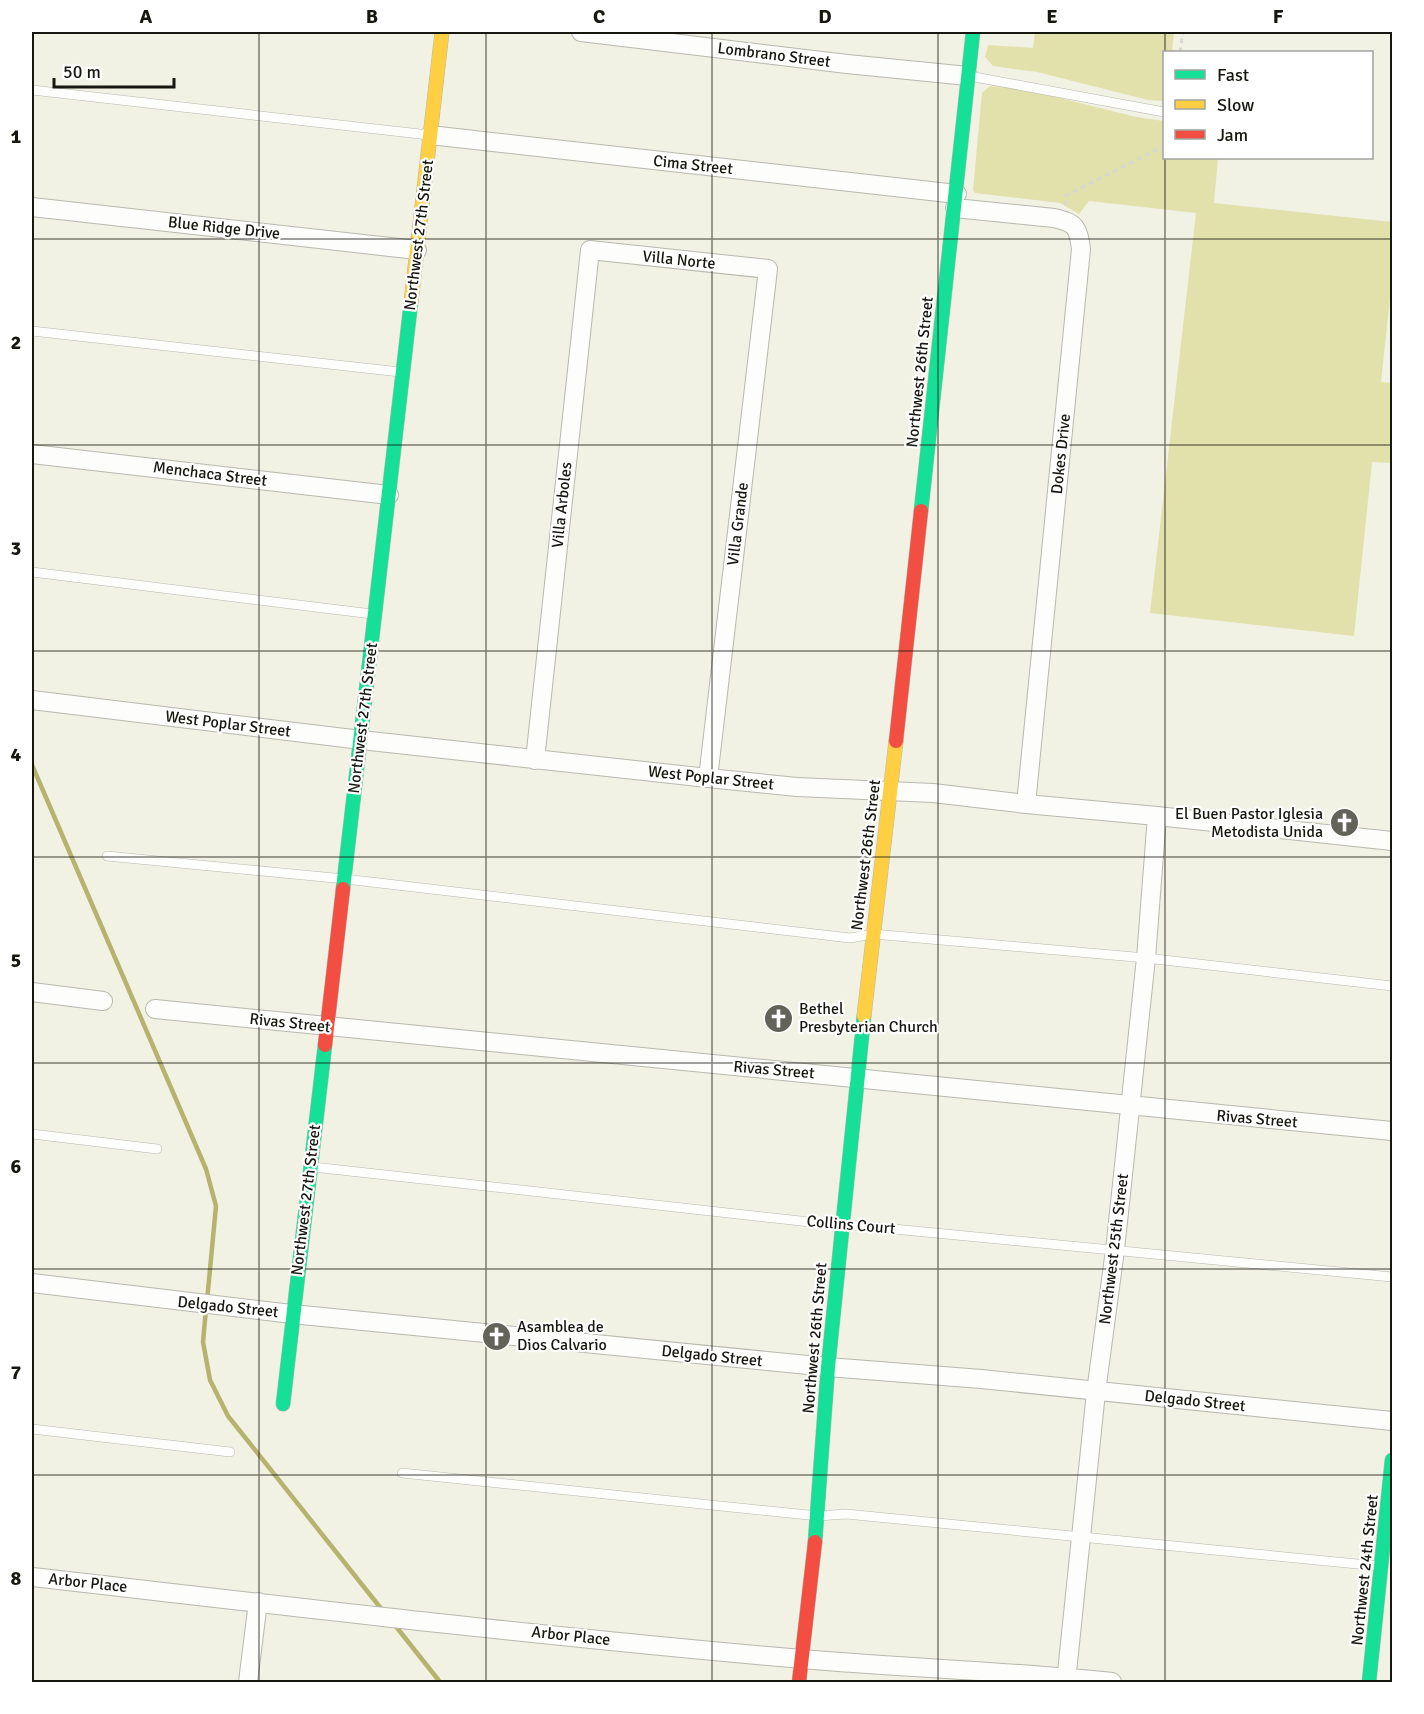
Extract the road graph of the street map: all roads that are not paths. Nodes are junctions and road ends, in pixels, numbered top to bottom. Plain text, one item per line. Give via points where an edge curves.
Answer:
1 (442, 32) edge
2 (581, 32) edge
3 (973, 32) edge
4 (968, 76) junction
5 (32, 90) edge
6 (1163, 112) edge
7 (430, 135) junction
8 (956, 201) junction
9 (32, 207) edge
10 (417, 250) junction
11 (590, 250) joint
12 (768, 269) joint
13 (32, 331) edge
14 (402, 372) junction
15 (32, 454) edge
16 (389, 495) junction
17 (32, 572) edge
18 (375, 615) junction
19 (32, 700) edge
20 (361, 740) junction
21 (535, 760) junction
22 (708, 778) junction
23 (891, 790) junction
24 (1026, 804) junction
25 (1157, 816) junction
26 (1392, 841) edge
27 (107, 856) dead end
28 (345, 879) junction
29 (873, 934) junction
30 (1146, 958) junction
31 (1392, 986) edge
32 (32, 992) edge
33 (103, 1001) dead end
34 (155, 1009) dead end
35 (327, 1027) junction
36 (859, 1078) junction
37 (1130, 1107) junction
38 (1392, 1131) edge
39 (32, 1134) edge
40 (157, 1149) dead end
41 (310, 1167) junction
42 (842, 1224) junction
43 (1115, 1250) junction
44 (1392, 1277) edge
45 (32, 1283) edge
46 (292, 1314) junction
47 (828, 1367) junction
48 (1096, 1392) junction
49 (283, 1404) dead end
50 (1392, 1421) edge
51 (32, 1429) edge
52 (230, 1452) dead end
53 (1392, 1461) edge
54 (402, 1473) dead end
55 (818, 1516) junction
56 (1083, 1535) junction
57 (1387, 1567) edge
58 (32, 1577) edge
59 (258, 1602) junction
60 (802, 1659) junction
61 (1066, 1680) edge
62 (248, 1683) edge
63 (799, 1683) edge
64 (1112, 1683) edge
65 (1370, 1683) edge

1 - 7 street, Northwest 27th Street
2 - 4 street, Lombrano Street
3 - 4 street, Northwest 26th Street
4 - 6 lane
4 - 8 street, Northwest 26th Street
5 - 7 lane
7 - 8 street, Cima Street
7 - 10 street, Northwest 27th Street
8 - 23 street, Northwest 26th Street
8 - 24 street, Dokes Drive via 1067,221 1077,229 1081,249
9 - 10 street, Blue Ridge Drive
10 - 14 street, Northwest 27th Street
11 - 12 street, Villa Norte
11 - 21 street, Villa Arboles
12 - 22 street, Villa Grande
13 - 14 lane
14 - 16 street, Northwest 27th Street
15 - 16 street, Menchaca Street
16 - 18 street, Northwest 27th Street
17 - 18 lane
18 - 20 street, Northwest 27th Street
19 - 20 street, West Poplar Street
20 - 21 street, West Poplar Street
20 - 28 street, Northwest 27th Street
21 - 22 street, West Poplar Street
22 - 23 street, West Poplar Street via 797,787
23 - 24 street, West Poplar Street
23 - 29 street, Northwest 26th Street
24 - 25 street, West Poplar Street
25 - 26 street, West Poplar Street
25 - 30 street, Northwest 25th Street
27 - 28 lane
28 - 29 lane via 850,938
28 - 35 street, Northwest 27th Street
29 - 30 lane
29 - 36 street, Northwest 26th Street
30 - 31 lane
30 - 37 street, Northwest 25th Street
32 - 33 street
34 - 35 street, Rivas Street
35 - 36 street, Rivas Street
35 - 41 street, Northwest 27th Street
36 - 37 street, Rivas Street
36 - 42 street, Northwest 26th Street
37 - 38 street, Rivas Street
37 - 43 street, Northwest 25th Street
39 - 40 lane
41 - 42 lane, Collins Court
41 - 46 street, Northwest 27th Street
42 - 43 lane, Collins Court
42 - 47 street, Northwest 26th Street
43 - 44 lane, Collins Court
43 - 48 street, Northwest 25th Street
45 - 46 street, Delgado Street
46 - 47 street, Delgado Street
46 - 49 street, Northwest 27th Street
47 - 48 street, Delgado Street
47 - 55 street, Northwest 26th Street
48 - 50 street, Delgado Street
48 - 56 street, Northwest 25th Street
51 - 52 lane
53 - 57 street, Northwest 24th Street
54 - 55 lane
55 - 56 lane via 846,1514
55 - 60 street, Northwest 26th Street
56 - 57 lane
56 - 61 street, Northwest 25th Street
57 - 65 street, Northwest 24th Street
58 - 59 street, Arbor Place
59 - 60 street, Arbor Place
59 - 62 street
60 - 61 street, Arbor Place
60 - 63 street, Northwest 26th Street
61 - 64 street, Arbor Place

